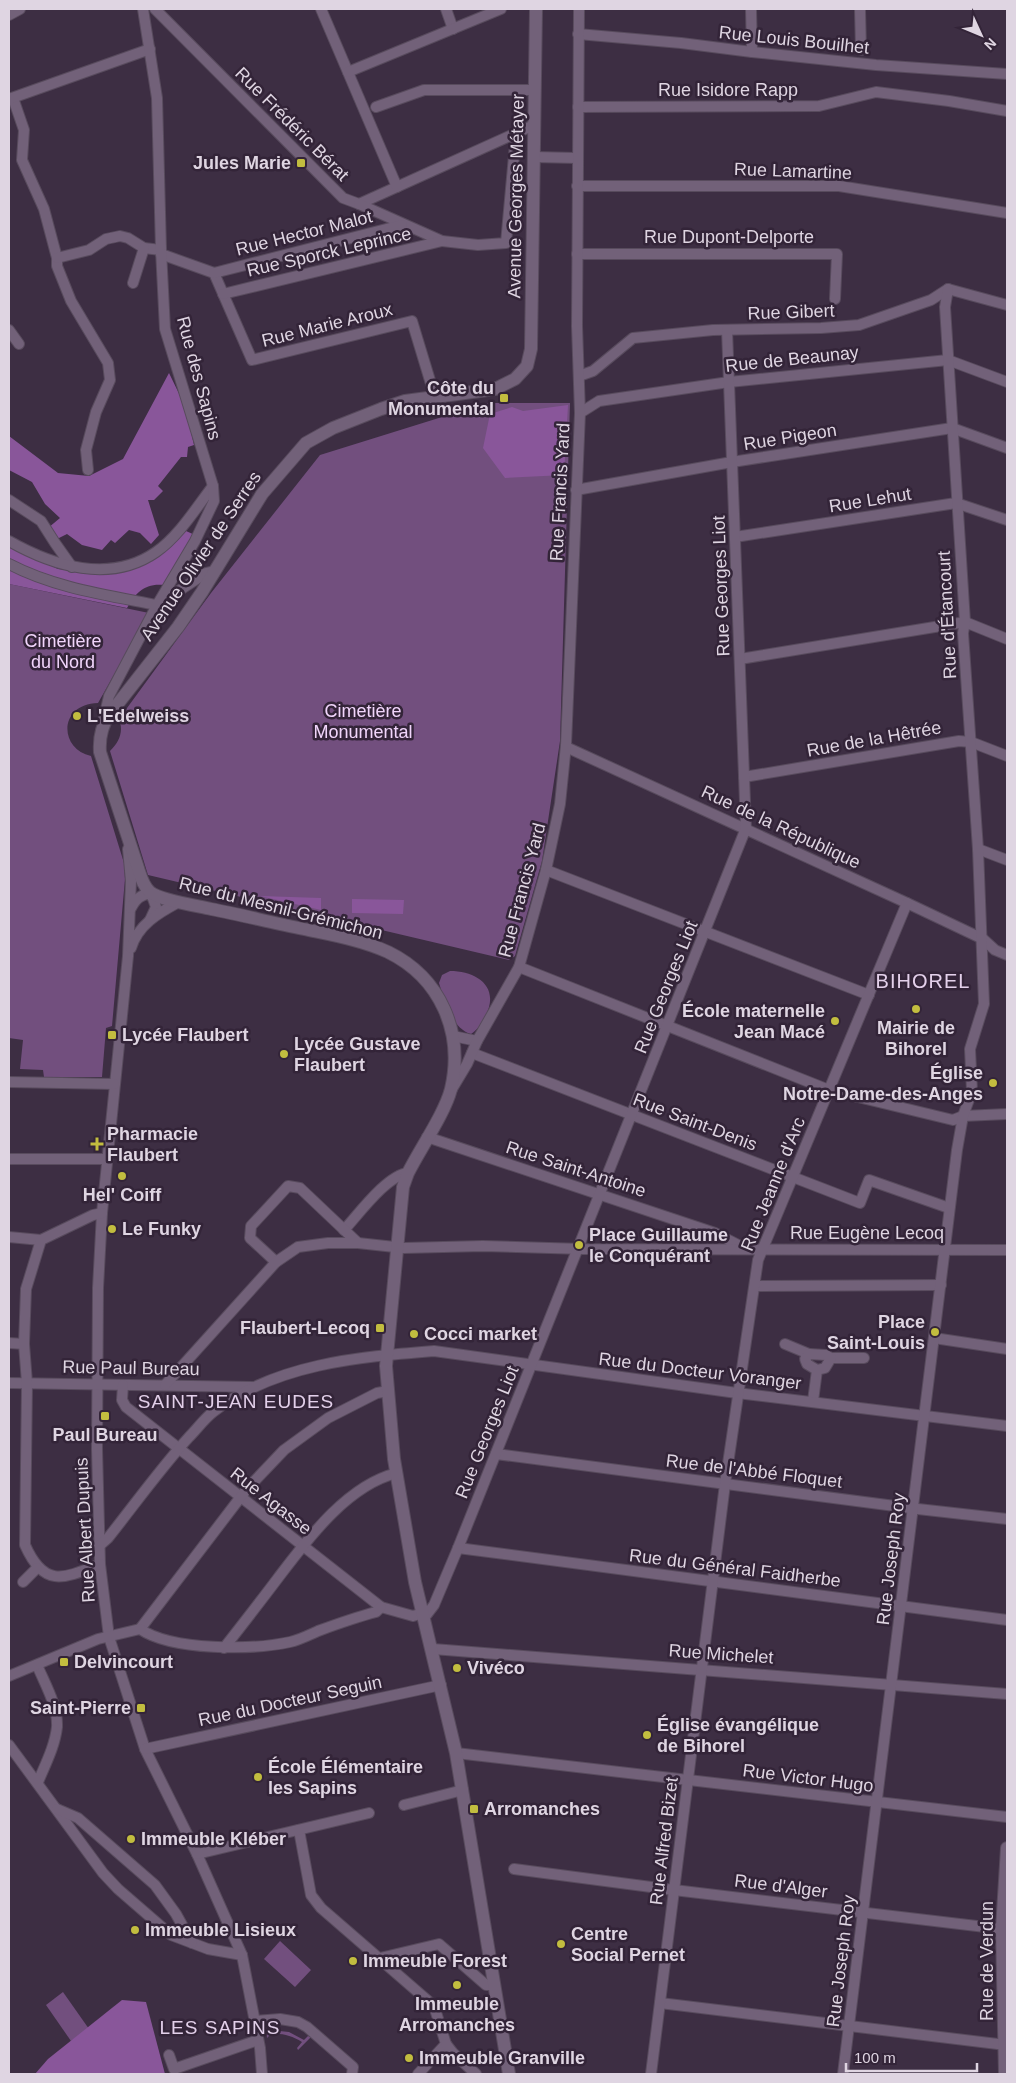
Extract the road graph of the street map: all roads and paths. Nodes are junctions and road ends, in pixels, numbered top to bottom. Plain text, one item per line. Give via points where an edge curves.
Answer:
1 (20, 9) edge
2 (143, 9) edge
3 (155, 9) edge
4 (321, 9) edge
5 (446, 9) edge
6 (501, 9) edge
7 (536, 9) edge
8 (579, 9) edge
9 (751, 9) edge
10 (860, 9) edge
11 (9, 15) edge
12 (453, 29) junction
13 (578, 34) junction
14 (150, 49) junction
15 (861, 50) dead end
16 (752, 52) junction
17 (348, 72) junction
18 (1007, 74) edge
19 (535, 90) junction
20 (11, 98) edge
21 (376, 107) dead end
22 (578, 107) junction
23 (1007, 111) edge
24 (534, 125) junction
25 (516, 134) junction
26 (534, 157) junction
27 (577, 158) junction
28 (577, 186) junction
29 (397, 187) junction
30 (359, 204) junction
31 (1007, 213) edge
32 (402, 225) junction
33 (442, 241) junction
34 (144, 248) junction
35 (161, 252) junction
36 (577, 254) junction
37 (57, 258) junction
38 (214, 273) junction
39 (133, 282) dead end
40 (948, 289) junction
41 (223, 294) junction
42 (835, 298) dead end
43 (1007, 305) edge
44 (9, 330) edge
45 (727, 330) junction
46 (19, 344) dead end
47 (948, 360) junction
48 (579, 376) junction
49 (515, 379) joint
50 (729, 382) junction
51 (1007, 382) edge
52 (435, 397) junction
53 (580, 412) junction
54 (952, 428) junction
55 (1007, 448) edge
56 (732, 462) junction
57 (88, 470) dead end
58 (213, 486) junction
59 (576, 490) junction
60 (9, 500) edge
61 (956, 503) junction
62 (1007, 520) edge
63 (735, 537) junction
64 (9, 541) edge
65 (9, 564) edge
66 (72, 567) junction
67 (214, 571) junction
68 (157, 605) junction
69 (965, 622) junction
70 (1007, 639) edge
71 (740, 659) junction
72 (102, 728) junction
73 (971, 742) junction
74 (566, 747) junction
75 (1007, 756) edge
76 (744, 777) junction
77 (746, 828) junction
78 (126, 833) junction
79 (978, 849) junction
80 (1007, 860) edge
81 (546, 870) junction
82 (151, 893) junction
83 (179, 902) junction
84 (907, 903) junction
85 (130, 911) junction
86 (149, 920) junction
87 (706, 931) junction
88 (983, 939) junction
89 (1007, 955) edge
90 (128, 956) junction
91 (518, 969) junction
92 (869, 995) junction
93 (668, 1026) junction
94 (453, 1036) junction
95 (478, 1040) junction
96 (970, 1049) joint
97 (471, 1055) junction
98 (456, 1060) junction
99 (9, 1082) edge
100 (114, 1084) junction
101 (829, 1090) junction
102 (450, 1091) junction
103 (1007, 1114) edge
104 (632, 1115) junction
105 (963, 1116) junction
106 (427, 1137) junction
107 (9, 1159) edge
108 (107, 1159) junction
109 (408, 1173) junction
110 (793, 1178) junction
111 (600, 1194) junction
112 (949, 1208) junction
113 (102, 1213) junction
114 (344, 1230) junction
115 (715, 1233) junction
116 (9, 1237) edge
117 (41, 1240) junction
118 (358, 1243) junction
119 (397, 1246) junction
120 (744, 1248) junction
121 (765, 1248) junction
122 (578, 1249) junction
123 (715, 1249) junction
124 (945, 1250) junction
125 (1007, 1250) edge
126 (276, 1262) junction
127 (941, 1285) junction
128 (755, 1286) junction
129 (934, 1338) junction
130 (9, 1343) edge
131 (24, 1344) junction
132 (785, 1344) dead end
133 (1007, 1349) edge
134 (809, 1354) junction
135 (388, 1355) junction
136 (831, 1358) junction
137 (864, 1358) dead end
138 (532, 1365) junction
139 (817, 1370) junction
140 (9, 1383) edge
141 (26, 1383) junction
142 (98, 1385) junction
143 (165, 1385) junction
144 (123, 1386) junction
145 (252, 1387) junction
146 (388, 1391) junction
147 (738, 1393) junction
148 (812, 1401) junction
149 (925, 1416) junction
150 (1007, 1426) edge
151 (178, 1449) junction
152 (496, 1454) junction
153 (397, 1473) junction
154 (725, 1484) junction
155 (240, 1498) junction
156 (914, 1508) junction
157 (1007, 1519) edge
158 (99, 1546) junction
159 (303, 1546) junction
160 (458, 1548) junction
161 (100, 1564) junction
162 (37, 1568) junction
163 (23, 1582) dead end
164 (712, 1582) junction
165 (901, 1606) junction
166 (381, 1607) junction
167 (424, 1615) junction
168 (1007, 1620) edge
169 (140, 1629) junction
170 (109, 1637) junction
171 (224, 1648) junction
172 (433, 1649) junction
173 (37, 1665) junction
174 (702, 1669) junction
175 (9, 1676) edge
176 (891, 1684) junction
177 (441, 1685) junction
178 (1007, 1694) edge
179 (9, 1745) edge
180 (145, 1749) junction
181 (456, 1753) junction
182 (688, 1780) junction
183 (38, 1782) junction
184 (463, 1790) junction
185 (876, 1803) junction
186 (404, 1804) dead end
187 (57, 1808) junction
188 (369, 1813) dead end
189 (1007, 1816) edge
190 (298, 1830) junction
191 (1007, 1848) edge
192 (197, 1854) junction
193 (514, 1868) dead end
194 (674, 1890) junction
195 (863, 1913) junction
196 (1002, 1929) junction
197 (192, 1943) junction
198 (242, 1955) junction
199 (380, 1958) junction
200 (494, 1985) junction
201 (660, 2003) junction
202 (255, 2021) junction
203 (849, 2026) junction
204 (258, 2040) junction
205 (446, 2044) junction
206 (1006, 2045) junction
207 (169, 2055) dead end
208 (262, 2074) edge
209 (352, 2074) edge
210 (418, 2074) edge
211 (476, 2074) edge
212 (509, 2074) edge
213 (651, 2074) edge
214 (843, 2074) edge
215 (1005, 2074) edge

1 - 11 street
2 - 14 street, Rue des Sapins
3 - 30 street, Rue Frédéric Bérat via 343,198
4 - 17 street
5 - 12 street
6 - 12 street
7 - 19 street, Avenue Georges Métayer
8 - 13 street, Rue Francis Yard
9 - 16 street
10 - 15 street
12 - 17 street
13 - 16 street, Rue Louis Bouilhet
13 - 22 street, Rue Francis Yard
14 - 20 street
14 - 35 street, Rue des Sapins via 157,98
16 - 18 street, Rue Louis Bouilhet
17 - 29 street
19 - 21 street via 424,90
19 - 24 street, Avenue Georges Métayer
20 - 37 street via 24,130 22,160 44,209
22 - 23 street, Rue Isidore Rapp via 820,106 876,92
22 - 27 street, Rue Francis Yard
24 - 25 street
24 - 26 street, Avenue Georges Métayer
25 - 29 street
25 - 33 street via 506,242 478,245
26 - 27 street
26 - 49 street, Avenue Georges Métayer via 531,349 527,366
27 - 28 street, Rue Francis Yard
28 - 31 street, Rue Lamartine via 839,186
28 - 36 street, Rue Francis Yard
29 - 30 street
30 - 32 street, Rue Frédéric Bérat
32 - 33 street, Rue Frédéric Bérat
32 - 38 street, Rue Hector Malot
33 - 41 street, Rue Sporck Leprince
34 - 35 street
34 - 37 street via 120,236 106,238 90,250
34 - 39 street
35 - 38 street
35 - 58 street, Rue des Sapins via 165,329
36 - 42 street, Rue Dupont-Delporte via 837,254
36 - 48 street, Rue Francis Yard
37 - 57 street via 71,301 108,363 110,380 96,412 86,450
38 - 41 street, Rue Marie Aroux
40 - 43 street
40 - 45 street, Rue Gibert via 931,300 859,325
40 - 47 street, Rue d'Étancourt via 945,307
41 - 52 street, Rue Marie Aroux via 252,360 412,321
44 - 46 street
45 - 48 street, Rue Gibert via 633,338 593,371
45 - 50 street, Rue Georges Liot
47 - 50 street, Rue de Beaunay
47 - 51 street, Rue de Beaunay
47 - 54 street, Rue d'Étancourt
48 - 53 street, Rue Francis Yard
49 - 52 street, Avenue Olivier de Serres via 495,389
50 - 53 street, Rue de Beaunay via 599,401
50 - 56 street, Rue Georges Liot
52 - 67 street, Avenue Olivier de Serres via 405,401 382,409 333,428 306,443 262,494
53 - 59 street, Rue Francis Yard
54 - 55 street, Rue Pigeon
54 - 56 street, Rue Pigeon
54 - 61 street, Rue d'Étancourt
56 - 59 street, Rue Pigeon
56 - 63 street, Rue Georges Liot
58 - 66 street via 174,536 156,552 133,563 104,570
58 - 68 street, Rue des Sapins via 214,501 195,541
59 - 74 street, Rue Francis Yard
60 - 66 street via 42,521
61 - 62 street, Rue Lehut
61 - 63 street, Rue Lehut
61 - 69 street, Rue d'Étancourt
63 - 71 street, Rue Georges Liot
64 - 66 street
65 - 68 street via 31,576 63,586
67 - 68 street
67 - 72 street, Avenue Olivier de Serres via 178,627 118,701
68 - 72 street, Rue des Sapins via 109,696
69 - 70 street
69 - 71 street
69 - 73 street, Rue d'Étancourt via 963,633
71 - 76 street, Rue Georges Liot
72 - 78 street, Avenue Olivier de Serres via 100,752
73 - 75 street, Rue de la Hêtrée
73 - 76 street, Rue de la Hêtrée via 959,741
73 - 79 street, Rue d'Étancourt
74 - 77 street, Rue de la République
74 - 81 street, Rue Francis Yard via 560,804
76 - 77 street, Rue Georges Liot
77 - 84 street, Rue de la République
77 - 87 street, Rue Georges Liot
78 - 82 street, Avenue Olivier de Serres via 144,884
78 - 85 street, Rue Albert Dupuis via 131,881
79 - 80 street
79 - 88 street, Rue d'Étancourt
81 - 87 street
81 - 91 street, Rue Francis Yard
82 - 83 street, Rue du Mesnil-Grémichon
82 - 85 street via 136,899
82 - 86 street, Rue Albert Dupuis via 156,908
83 - 86 street, Rue Albert Dupuis
83 - 94 street, Rue du Mesnil-Grémichon via 323,933 390,953 434,992 446,1012
84 - 88 street, Rue de la République
84 - 92 street, Rue Jeanne d'Arc
85 - 90 street, Rue Albert Dupuis
86 - 90 street, Rue Albert Dupuis via 138,932
87 - 92 street
87 - 93 street, Rue Georges Liot
88 - 89 street, Rue de la République
88 - 96 street, Rue d'Étancourt via 984,1004
90 - 100 street, Rue Albert Dupuis
91 - 93 street
91 - 95 street, Rue Francis Yard
92 - 101 street, Rue Jeanne d'Arc
93 - 101 street
93 - 104 street, Rue Georges Liot
94 - 95 street
94 - 98 street, Rue du Mesnil-Grémichon
95 - 97 street, Rue Francis Yard
96 - 105 street, Rue Joseph Roy via 972,1091
97 - 98 street
97 - 102 street, Rue Francis Yard
97 - 104 street, Rue Saint-Denis
98 - 102 street, Rue du Mesnil-Grémichon
99 - 100 street
100 - 108 street, Rue Albert Dupuis
101 - 105 street via 953,1120
101 - 110 street, Rue Jeanne d'Arc
102 - 106 street, Rue du Mesnil-Grémichon
103 - 105 street
104 - 110 street, Rue Saint-Denis
104 - 111 street, Rue Georges Liot
105 - 112 street, Rue Joseph Roy
106 - 109 street, Rue du Mesnil-Grémichon
106 - 111 street, Rue Saint-Antoine
107 - 108 street
108 - 113 street, Rue Albert Dupuis
109 - 114 street via 386,1185
109 - 119 street, Rue du Mesnil-Grémichon via 403,1187
110 - 112 street, Rue Saint-Denis via 860,1203 869,1180
110 - 121 street, Rue Jeanne d'Arc
111 - 115 street, Rue Saint-Antoine
111 - 122 street, Rue Georges Liot
112 - 124 street, Rue Joseph Roy
113 - 117 street
113 - 142 street, Rue Albert Dupuis
114 - 118 street
114 - 126 street via 300,1188 288,1186 251,1226 250,1238
115 - 120 street, Rue Saint-Antoine
115 - 123 street
116 - 117 street
117 - 131 street via 26,1289
118 - 119 street, Rue Eugène Lecoq
118 - 126 street, Rue Eugène Lecoq via 298,1247
119 - 122 street, Rue Eugène Lecoq
119 - 135 street, Rue du Mesnil-Grémichon
120 - 121 street, Rue Eugène Lecoq
120 - 123 street, Rue Eugène Lecoq
121 - 124 street, Rue Eugène Lecoq
121 - 128 street, Rue Jeanne d'Arc via 758,1260
122 - 123 street, Rue Eugène Lecoq
122 - 138 street, Rue Georges Liot
124 - 125 street, Rue Eugène Lecoq
124 - 127 street, Rue Joseph Roy
126 - 143 street, Rue Eugène Lecoq
127 - 128 street
127 - 129 street, Rue Joseph Roy
128 - 147 street, Rue Jeanne d'Arc
129 - 133 street
129 - 149 street, Rue Joseph Roy
130 - 131 street
131 - 141 street
132 - 134 street
134 - 136 street
134 - 139 street via 806,1364
135 - 138 street, Rue du Docteur Voranger via 434,1351
135 - 145 street, Rue du Docteur Voranger via 339,1361
135 - 146 street, Rue du Mesnil-Grémichon
136 - 137 street
136 - 139 street via 825,1368
138 - 147 street, Rue du Docteur Voranger
138 - 152 street, Rue Georges Liot
139 - 148 street
140 - 141 street, Rue Paul Bureau
141 - 142 street, Rue Paul Bureau
141 - 162 street via 25,1545
142 - 144 street, Rue Paul Bureau
142 - 158 street, Rue Albert Dupuis
143 - 144 street, Rue Paul Bureau
143 - 145 street, Rue Paul Bureau
144 - 151 street, Rue Agasse via 123,1404
145 - 151 street via 212,1413
146 - 153 street, Rue du Mesnil-Grémichon
146 - 155 street via 352,1405 307,1432 263,1471
147 - 148 street, Rue du Docteur Voranger
147 - 154 street, Rue Jeanne d'Arc
148 - 149 street, Rue du Docteur Voranger
149 - 150 street, Rue du Docteur Voranger
149 - 156 street, Rue Joseph Roy
151 - 155 street, Rue Agasse
151 - 158 street
152 - 154 street, Rue de l'Abbé Floquet
152 - 160 street, Rue Georges Liot
153 - 159 street via 371,1484 349,1499
153 - 167 street, Rue du Mesnil-Grémichon via 415,1582
154 - 156 street, Rue de l'Abbé Floquet
154 - 164 street, Rue Jeanne d'Arc
155 - 159 street, Rue Agasse
155 - 169 street
156 - 157 street, Rue de l'Abbé Floquet
156 - 165 street, Rue Joseph Roy
158 - 161 street, Rue Albert Dupuis
159 - 166 street, Rue Agasse
159 - 171 street
160 - 164 street, Rue du Général Faidherbe
160 - 167 street, Rue Georges Liot via 434,1606
161 - 162 street via 58,1577
161 - 170 street, Rue Albert Dupuis
162 - 163 street
164 - 165 street, Rue du Général Faidherbe
164 - 174 street, Rue Alfred Bizet
165 - 168 street, Rue du Général Faidherbe
165 - 176 street, Rue Joseph Roy
166 - 167 street, Rue Agasse via 413,1616
166 - 171 street via 376,1612 290,1642
167 - 172 street, Rue du Mesnil-Grémichon
169 - 170 street
169 - 171 street via 148,1635
170 - 173 street
170 - 180 street, Rue Albert Dupuis
172 - 174 street, Rue Michelet
172 - 177 street, Rue du Mesnil-Grémichon
173 - 175 street
173 - 183 street via 55,1710 56,1728
174 - 176 street, Rue Michelet
174 - 182 street, Rue Alfred Bizet
176 - 178 street, Rue Michelet
176 - 185 street, Rue Joseph Roy
177 - 180 street, Rue du Docteur Seguin
177 - 181 street, Rue du Mesnil-Grémichon
179 - 183 street
180 - 192 street, Rue Albert Dupuis
181 - 182 street, Rue Victor Hugo
181 - 184 street, Rue du Mesnil-Grémichon
182 - 185 street, Rue Victor Hugo
182 - 194 street, Rue Alfred Bizet
183 - 187 street
184 - 186 street
184 - 200 street, Rue du Mesnil-Grémichon
185 - 189 street, Rue Victor Hugo
185 - 195 street, Rue Joseph Roy
187 - 197 street via 118,1889 171,1935
187 - 197 street via 78,1818 155,1885
188 - 190 street
190 - 192 street
190 - 199 street via 311,1895 321,1908
191 - 196 street, Rue de Verdun
192 - 198 street, Rue Albert Dupuis
193 - 194 street, Rue d'Alger
194 - 195 street, Rue d'Alger
194 - 201 street, Rue Alfred Bizet
195 - 196 street, Rue d'Alger
195 - 203 street, Rue Joseph Roy
196 - 206 street, Rue de Verdun
197 - 198 street
198 - 202 street, Rue Albert Dupuis
199 - 200 street via 439,1944 486,1985
199 - 205 street via 434,2006
200 - 212 street, Rue du Mesnil-Grémichon
201 - 203 street
201 - 213 street, Rue Alfred Bizet
202 - 204 street, Rue Albert Dupuis
202 - 209 street via 289,2020 307,2027 353,2067
203 - 206 street
203 - 214 street, Rue Joseph Roy
204 - 207 street via 174,2069
204 - 208 street, Rue Albert Dupuis
205 - 210 street
205 - 211 street
206 - 215 street, Rue de Verdun

